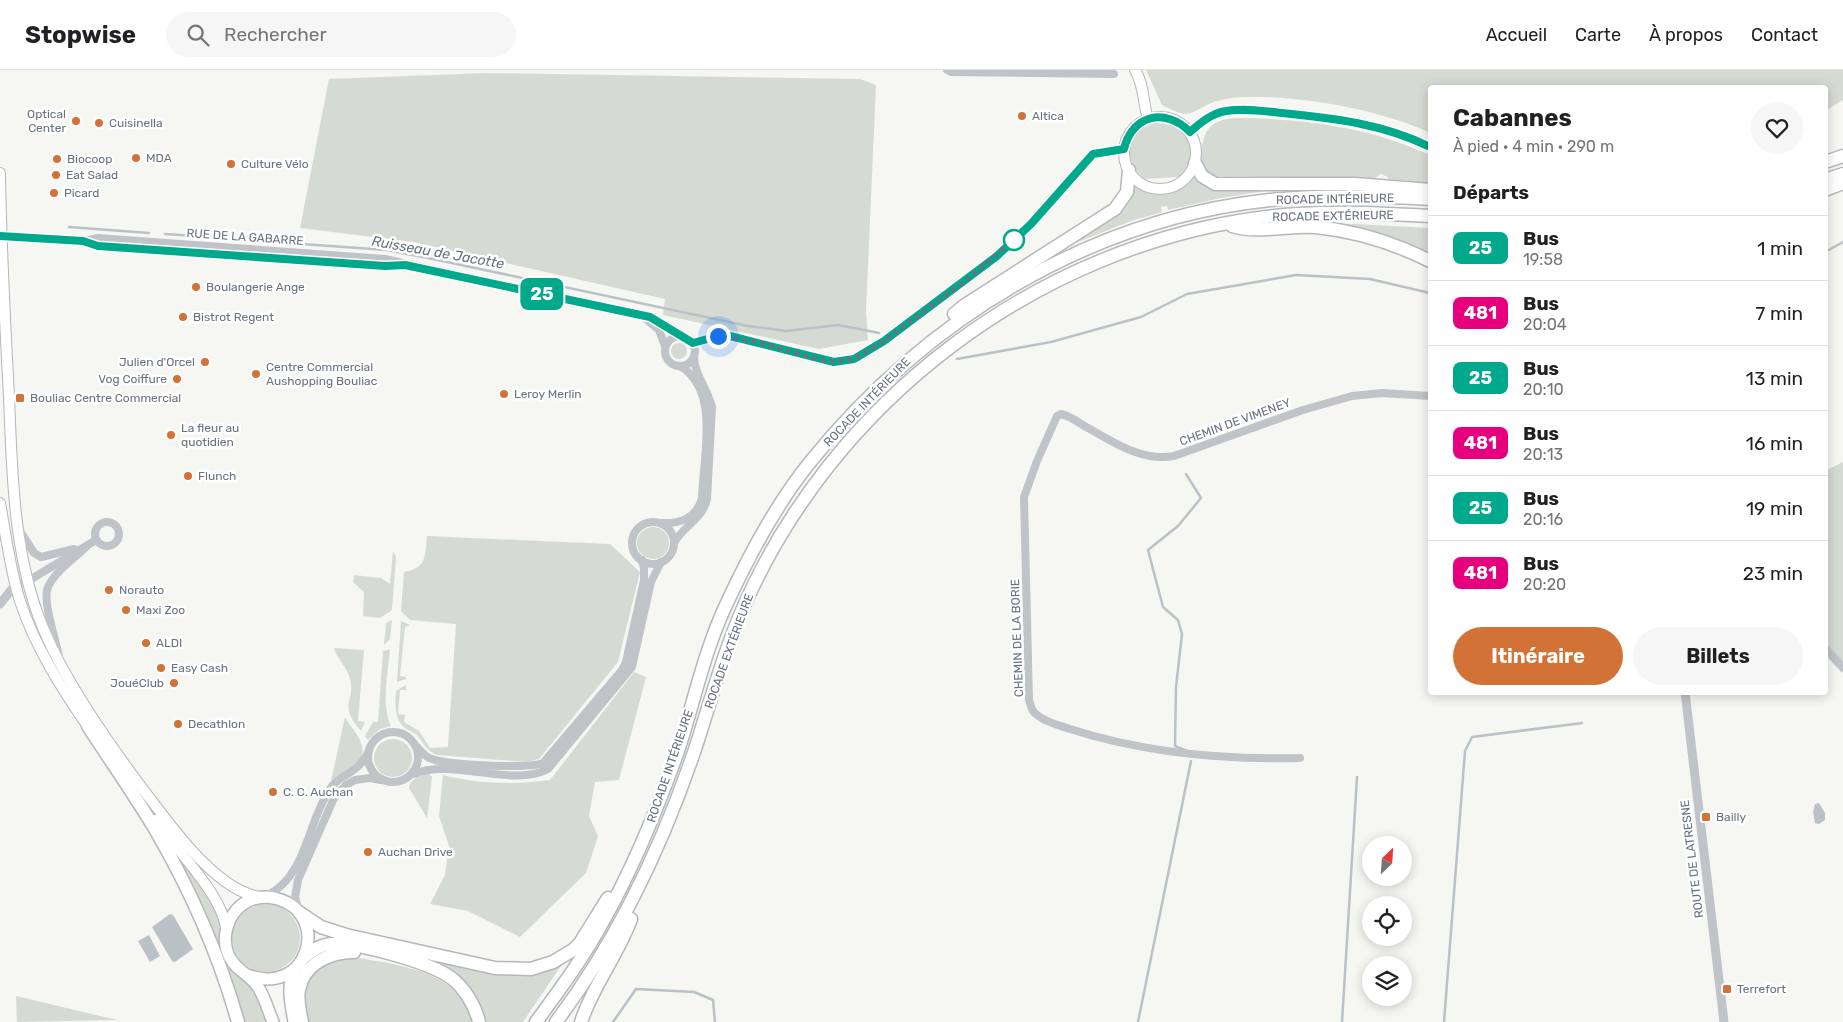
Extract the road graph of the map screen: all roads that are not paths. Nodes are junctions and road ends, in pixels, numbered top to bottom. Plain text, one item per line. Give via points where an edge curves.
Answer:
1 (947, 70) edge
2 (1136, 70) edge
3 (1114, 74) dead end
4 (1148, 119) junction
5 (1190, 132) junction
6 (1428, 146) edge
7 (1124, 149) junction
8 (1843, 156) edge
9 (1828, 161) edge
10 (1195, 163) junction
11 (1129, 170) junction
12 (0, 173) edge
13 (1843, 174) edge
14 (1828, 179) edge
15 (1843, 183) edge
16 (1828, 189) edge
17 (1428, 190) edge
18 (1428, 199) edge
19 (1428, 216) edge
20 (1227, 224) junction
21 (1, 236) edge
22 (1428, 260) edge
23 (640, 316) junction
24 (678, 336) junction
25 (693, 343) junction
26 (665, 346) junction
27 (694, 356) junction
28 (680, 366) junction
29 (894, 371) junction
30 (1428, 396) edge
31 (1057, 416) joint
32 (0, 504) edge
33 (660, 523) junction
34 (18, 527) junction
35 (96, 540) dead end
36 (674, 543) junction
37 (86, 547) junction
38 (642, 560) junction
39 (661, 562) junction
40 (28, 581) junction
41 (16, 584) junction
42 (0, 604) edge
43 (1828, 651) edge
44 (60, 661) junction
45 (1843, 668) edge
46 (1685, 695) edge
47 (88, 726) junction
48 (417, 747) junction
49 (368, 754) junction
50 (1300, 758) dead end
51 (413, 774) junction
52 (381, 780) junction
53 (640, 848) junction
54 (654, 856) junction
55 (263, 897) junction
56 (300, 914) junction
57 (226, 928) junction
58 (304, 957) junction
59 (422, 965) junction
60 (295, 969) junction
61 (245, 974) junction
62 (238, 1022) edge
63 (273, 1022) edge
64 (294, 1022) edge
65 (302, 1022) edge
66 (479, 1022) edge
67 (536, 1022) edge
68 (556, 1022) edge
69 (581, 1022) edge
70 (1724, 1022) edge

1 - 3 street
2 - 4 main road
4 - 5 main road via 1171,118
4 - 7 main road via 1132,131
5 - 6 street via 1216,114 1255,110 1348,121 1396,133
5 - 10 main road via 1196,152
7 - 11 main road
7 - 25 street via 1093,154 1031,224 997,256 860,356 834,362 724,335
8 - 9 highway
10 - 11 main road via 1181,182 1164,188 1147,186 1136,180
10 - 17 highway via 1202,176 1216,184 1355,184
11 - 29 highway via 1127,192 1115,209 965,305
12 - 21 main road
13 - 14 highway
15 - 16 highway
18 - 29 highway, ROCADE INTÉRIEURE via 1356,196 1267,200 1184,216 1142,228 1068,257 1007,289 949,327
19 - 20 highway, ROCADE EXTÉRIEURE via 1296,215
20 - 22 highway via 1244,230 1316,228 1362,235 1405,248
20 - 54 highway, ROCADE EXTÉRIEURE via 1172,236 1108,258 1020,300 982,324 914,376 855,434 820,476 786,526 752,588 714,683 694,753
21 - 23 street, RUE DE LA GABARRE via 83,241 98,246 405,265
21 - 34 main road
23 - 24 street, RUE DE LA GABARRE via 655,319
23 - 26 street, RUE DE LA GABARRE via 656,326
24 - 25 street
24 - 26 street
25 - 27 street
26 - 28 street via 666,359
27 - 28 street
27 - 36 street via 696,371 710,396 712,407 707,499 702,513 678,534
28 - 33 street via 691,374 706,406 702,498 697,511 689,518 678,523
29 - 53 highway, ROCADE INTÉRIEURE via 844,421 809,464 749,558 724,609 678,748
30 - 31 street, CHEMIN DE VIMENEY via 1382,393 1346,397 1174,456 1159,458 1136,454 1065,415
31 - 50 street, CHEMIN DE LA BORIE via 1024,497 1029,700 1033,711 1055,724 1134,746 1190,755
32 - 41 main road
33 - 36 street via 670,531
33 - 38 street via 645,524 633,536 633,550
34 - 37 street via 34,553 41,557
34 - 40 main road
35 - 37 street
36 - 39 street via 670,555
37 - 40 street
37 - 44 street via 56,576 46,593
38 - 39 street
38 - 48 street via 644,580 626,662 543,763 520,767 443,761 424,755
39 - 51 street via 651,582 632,667 548,769 529,775 434,768
40 - 41 street
40 - 44 main road via 38,617
41 - 42 street
41 - 47 main road via 38,643
43 - 45 street
44 - 55 main road via 94,719 183,840 222,877 249,895
46 - 70 street, ROUTE DE LATRESNE
47 - 57 main road via 216,899 225,917
47 - 62 highway via 154,827 178,871 216,957
48 - 49 street via 405,735 390,732 376,738
48 - 51 street via 419,761
49 - 52 street via 370,768
49 - 55 street via 360,767 331,787 295,866 282,885
51 - 52 street via 399,783
52 - 56 street via 355,780 334,798 295,890
53 - 56 highway via 580,943 553,962 531,969 495,968 346,935
53 - 67 highway, ROCADE INTÉRIEURE via 594,938
54 - 68 highway, ROCADE EXTÉRIEURE via 617,932
54 - 69 highway via 624,937 594,988
55 - 56 main road via 283,900
55 - 57 main road via 239,907
56 - 58 main road via 308,935
57 - 61 main road via 228,954
58 - 59 highway via 320,946 343,944 392,954
58 - 60 main road
59 - 65 highway via 356,952 332,954 317,963 303,978 298,996
59 - 66 highway via 450,977 459,985
60 - 61 main road via 271,980
60 - 64 main road via 289,987
61 - 63 main road via 256,984

